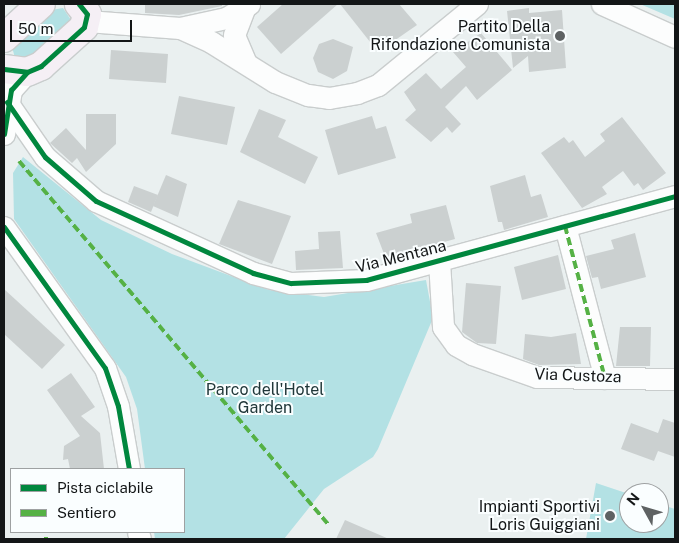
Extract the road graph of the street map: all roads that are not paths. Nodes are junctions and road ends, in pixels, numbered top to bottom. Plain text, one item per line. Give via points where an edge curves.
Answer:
1 (41, 4) edge
2 (478, 4) edge
3 (602, 4) edge
4 (246, 6) edge
5 (83, 12) edge
6 (180, 28) junction
7 (675, 37) edge
8 (9, 54) edge
9 (246, 63) junction
10 (7, 102) junction
11 (4, 134) edge
12 (675, 196) edge
13 (565, 226) junction
14 (4, 227) edge
15 (439, 261) junction
16 (605, 378) junction
17 (675, 379) edge
18 (129, 468) edge

1 - 8 main road
2 - 9 street via 386,79 357,93 329,98 308,95 274,82
3 - 7 street
4 - 6 street via 221,20
4 - 9 street via 234,35
5 - 6 street
5 - 8 main road via 41,66
6 - 9 street
8 - 10 street via 14,84
10 - 11 street
10 - 15 street, Via Mentana via 31,141 83,193 153,230 260,275 298,284 347,282
12 - 13 street, Via Mentana
13 - 15 street, Via Mentana
13 - 16 street
14 - 18 street via 105,368 118,406
15 - 16 street, Via Custoza via 441,322 456,345 528,375
16 - 17 street, Via Custoza

